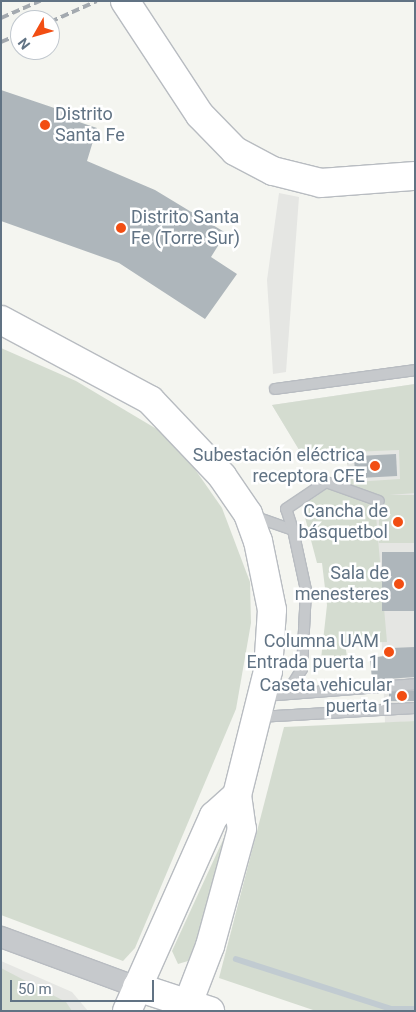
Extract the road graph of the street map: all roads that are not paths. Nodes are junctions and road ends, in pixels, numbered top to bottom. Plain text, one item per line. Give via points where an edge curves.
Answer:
1 (125, 1) edge
2 (415, 176) edge
3 (1, 320) edge
4 (415, 370) edge
5 (275, 389) dead end
6 (379, 502) dead end
7 (248, 514) junction
8 (293, 530) junction
9 (415, 684) edge
10 (269, 702) junction
11 (415, 708) edge
12 (237, 795) junction
13 (1, 938) edge
14 (132, 999) edge
15 (194, 1008) edge

1 - 2 street via 200,116 234,151 273,170 321,183 389,182
3 - 7 street via 150,400 197,444
4 - 5 lane
6 - 8 lane via 326,482 286,509
7 - 8 lane
7 - 10 street via 272,610
8 - 10 lane via 306,590 307,637 302,669
9 - 10 lane
10 - 11 lane
10 - 12 street
12 - 14 street via 214,816
12 - 15 street via 242,829
13 - 14 street
14 - 15 street

